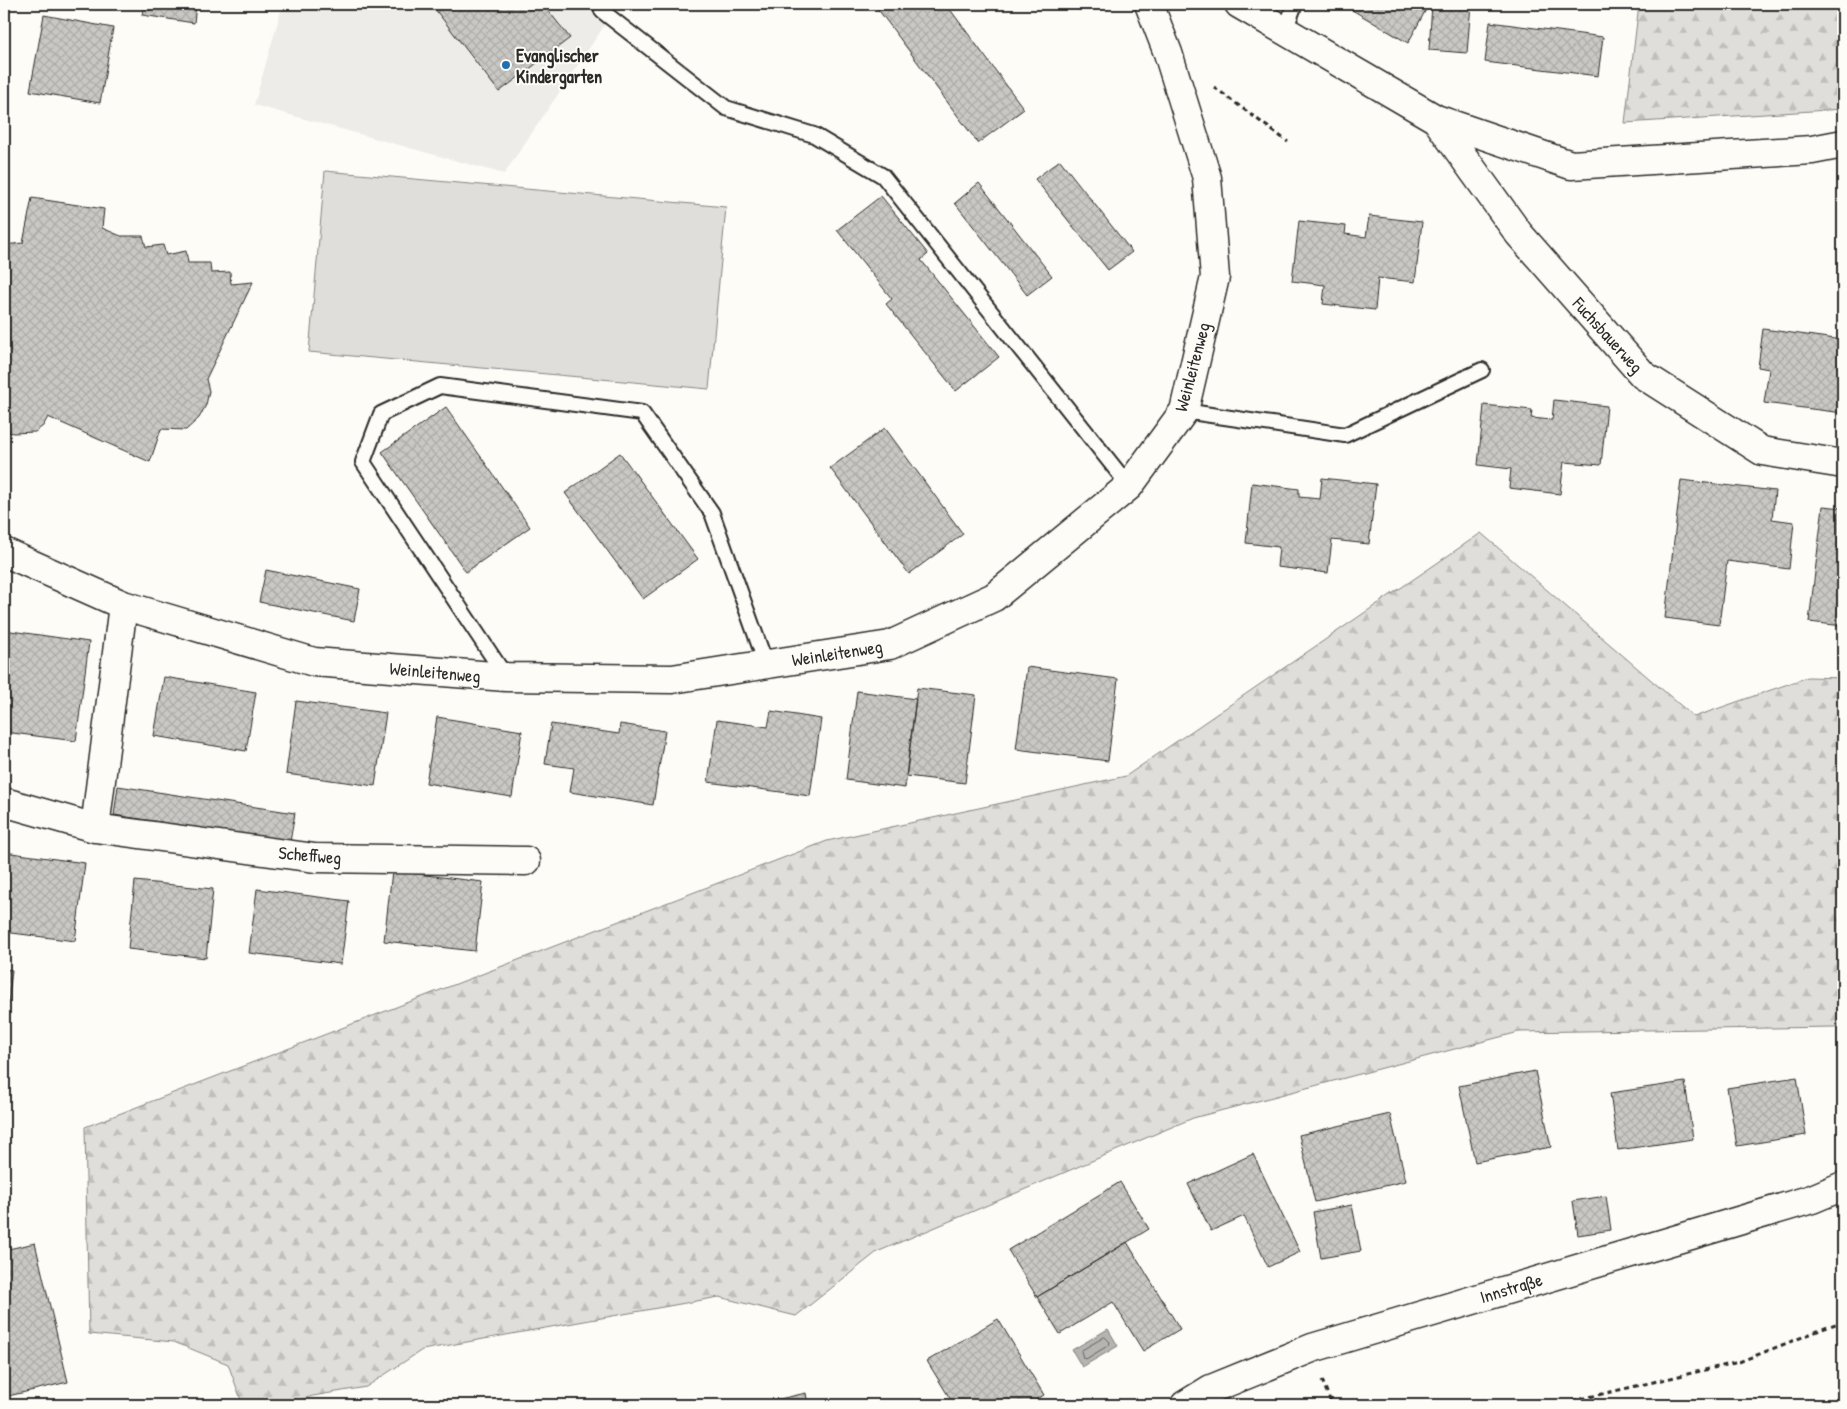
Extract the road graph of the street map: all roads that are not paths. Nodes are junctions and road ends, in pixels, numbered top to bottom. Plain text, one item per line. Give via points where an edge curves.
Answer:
1 (1149, 4) edge
2 (1239, 4) edge
3 (1295, 4) edge
4 (602, 11) dead end
5 (1285, 30) junction
6 (1436, 119) junction
7 (1843, 144) edge
8 (1482, 370) dead end
9 (1184, 410) junction
10 (1843, 464) edge
11 (1129, 486) junction
12 (4, 552) edge
13 (122, 605) junction
14 (766, 664) junction
15 (506, 677) junction
16 (4, 802) edge
17 (95, 828) junction
18 (526, 861) dead end
19 (1843, 1186) edge
20 (1185, 1405) edge

1 - 9 street, Weinleitenweg via 1168,53 1207,178 1215,277
2 - 5 street, Fuchsbauerweg
3 - 5 lane
4 - 11 lane via 726,108 814,135 883,176
5 - 6 street, Fuchsbauerweg
6 - 7 street, Fuchsbauerweg via 1572,165 1812,150
6 - 10 street, Fuchsbauerweg via 1519,234 1643,375 1762,451
8 - 9 lane via 1345,435
9 - 11 street, Weinleitenweg
11 - 14 street, Weinleitenweg via 994,596 890,645
12 - 13 street, Weinleitenweg
13 - 15 street, Weinleitenweg via 314,662
13 - 17 street
14 - 15 street, Weinleitenweg via 672,679
14 - 15 lane via 712,513 642,413 440,386 381,414 363,462
16 - 17 street, Scheffweg
17 - 18 street, Scheffweg via 315,858
19 - 20 street, Innstraße via 1812,1199 1312,1348 1210,1390

